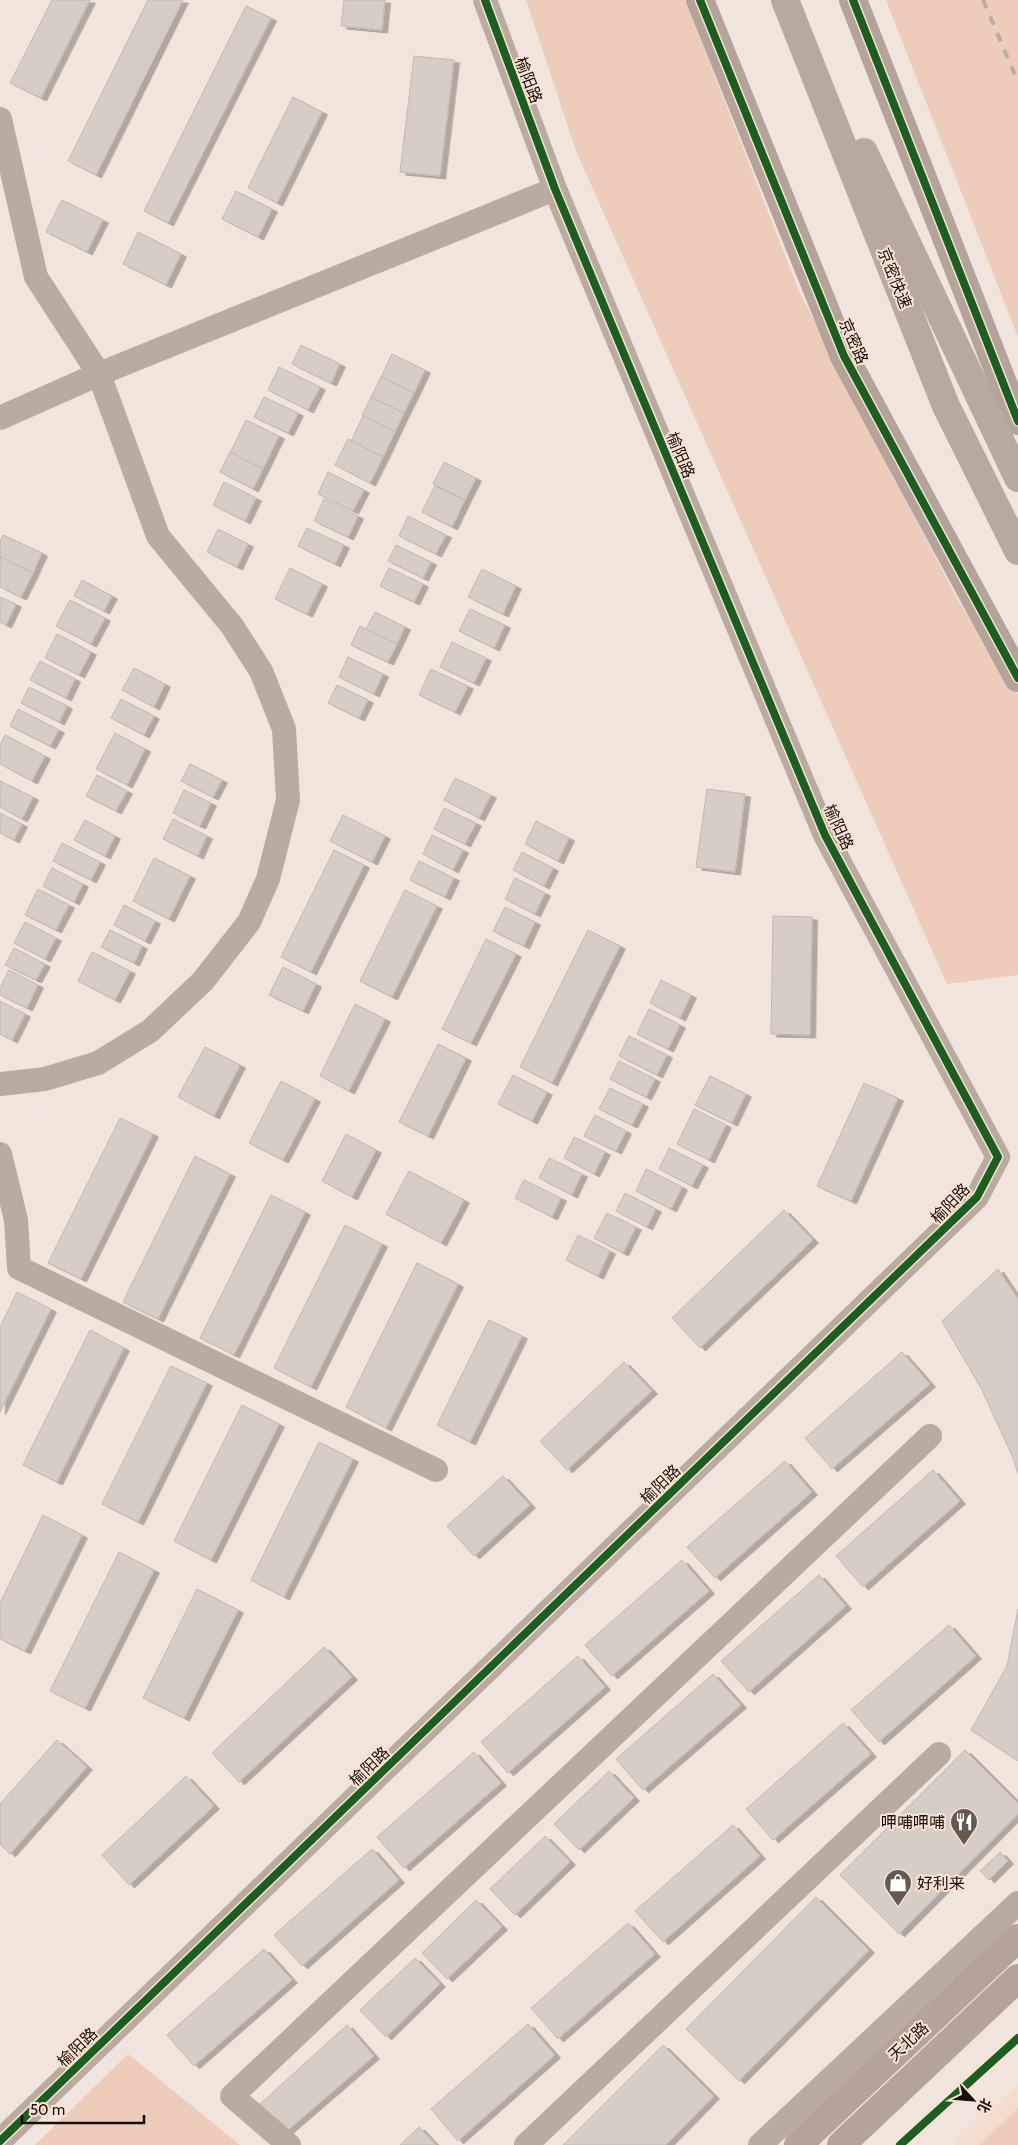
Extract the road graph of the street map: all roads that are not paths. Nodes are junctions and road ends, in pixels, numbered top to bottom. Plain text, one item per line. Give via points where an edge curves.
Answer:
1 (484, 0) edge
2 (700, 0) edge
3 (785, 0) edge
4 (795, 0) edge
5 (854, 0) edge
6 (0, 119) edge
7 (555, 188) junction
8 (99, 374) junction
9 (0, 418) edge
10 (1018, 421) edge
11 (1018, 478) edge
12 (1018, 551) edge
13 (1018, 678) edge
14 (0, 1084) edge
15 (0, 1154) edge
16 (930, 1436) dead end
17 (436, 1470) dead end
18 (939, 1754) dead end
19 (1018, 1903) edge
20 (1018, 1938) edge
21 (1018, 1978) edge
22 (0, 2141) edge
23 (289, 2145) edge
24 (526, 2145) edge
25 (760, 2145) edge
26 (798, 2145) edge
27 (842, 2145) edge

1 - 7 street, 榆阳路
2 - 13 main road, 京密路 via 844,356
3 - 12 highway, 京密快速 via 946,406
4 - 11 highway, 京密快速 via 902,236
5 - 10 main road
6 - 8 street via 36,277
7 - 8 street
7 - 22 street, 榆阳路 via 825,834 998,1157 978,1197
8 - 9 street
8 - 14 street via 158,536 232,626 261,671 284,729 288,800 268,879 249,922 203,981 150,1031 98,1063 45,1079
15 - 17 street via 16,1220 19,1268
16 - 23 street via 232,2096
18 - 24 street
19 - 25 street
20 - 26 main road, 天北路
21 - 27 main road, 天北路

